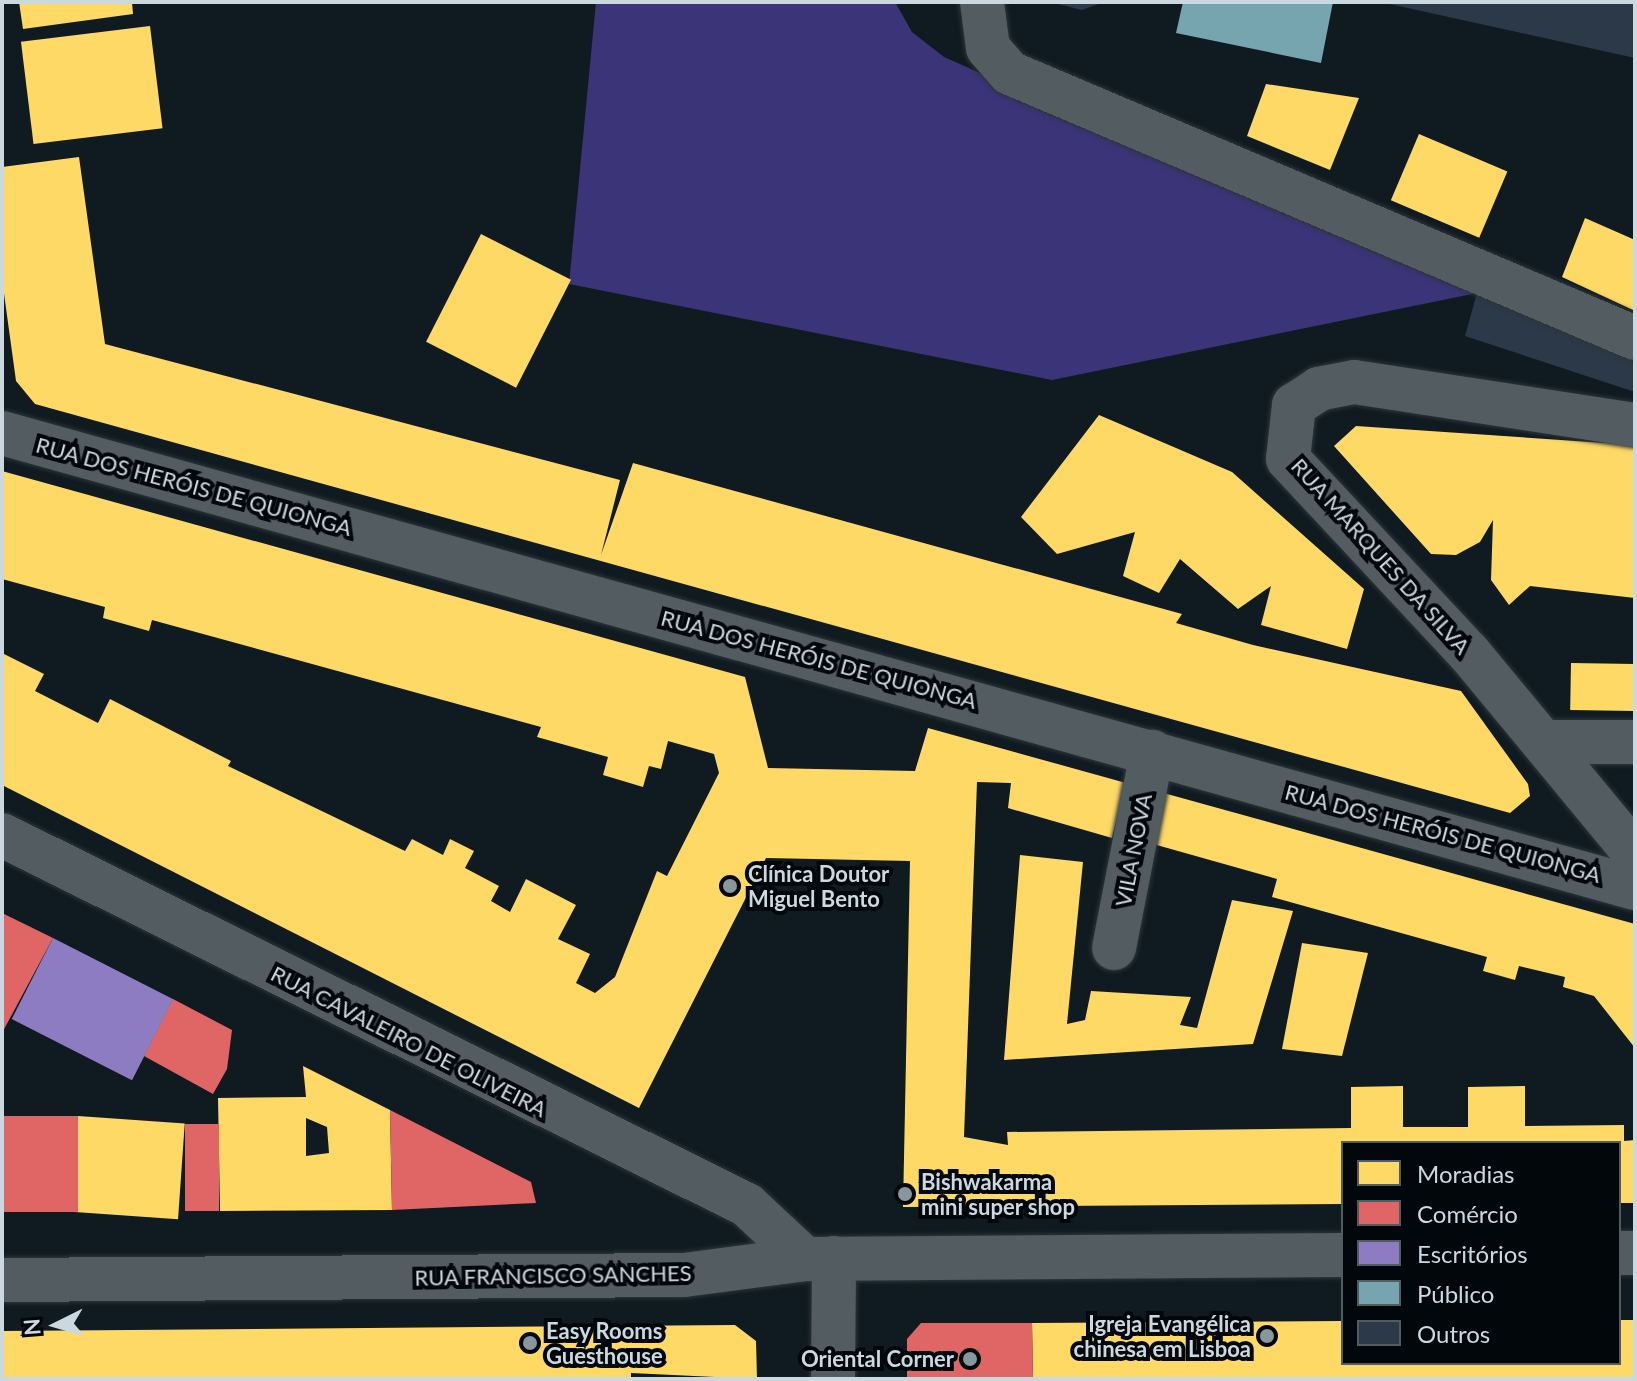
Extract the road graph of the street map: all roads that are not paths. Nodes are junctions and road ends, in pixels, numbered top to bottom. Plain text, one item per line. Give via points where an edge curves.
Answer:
1 (982, 2) edge
2 (1635, 338) edge
3 (1635, 425) edge
4 (2, 433) edge
5 (1545, 742) junction
6 (1635, 742) edge
7 (1152, 752) junction
8 (2, 835) edge
9 (1635, 854) edge
10 (1635, 888) edge
11 (1114, 948) dead end
12 (1341, 1255) edge
13 (833, 1259) junction
14 (2, 1280) edge
15 (833, 1379) edge

1 - 2 street via 988,48 1010,73
3 - 5 street, RUA MARQUES DA SILVA via 1354,382 1319,389 1294,405 1288,459
4 - 7 street, RUA DOS HERÓIS DE QUIONGA
5 - 6 street
5 - 9 street, RUA MARQUES DA SILVA
7 - 10 street, RUA DOS HERÓIS DE QUIONGA
7 - 11 street, VILA NOVA
8 - 13 street, RUA CAVALEIRO DE OLIVEIRA via 747,1205
12 - 13 street, RUA FRANCISCO SANCHES
13 - 14 street, RUA FRANCISCO SANCHES via 684,1275
13 - 15 street

